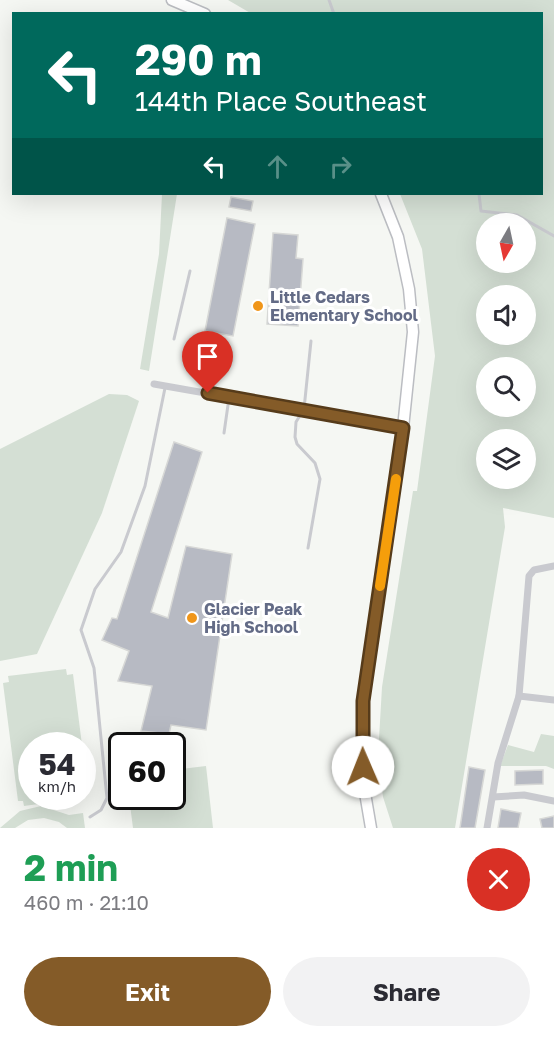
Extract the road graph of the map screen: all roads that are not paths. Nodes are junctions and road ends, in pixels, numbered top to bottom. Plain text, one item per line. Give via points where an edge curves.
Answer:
1 (172, 0) edge
2 (200, 12) edge
3 (381, 195) edge
4 (478, 195) edge
5 (554, 236) edge
6 (190, 271) dead end
7 (174, 339) dead end
8 (311, 341) dead end
9 (154, 384) dead end
10 (165, 386) junction
11 (230, 397) junction
12 (304, 409) junction
13 (403, 428) junction
14 (224, 433) dead end
15 (308, 549) dead end
16 (554, 566) edge
17 (519, 696) junction
18 (554, 700) edge
19 (492, 797) junction
20 (554, 801) edge
21 (90, 817) dead end
22 (371, 828) edge
23 (487, 828) edge

1 - 2 main road
3 - 13 main road via 398,237 413,332
4 - 5 lane via 481,211 517,215
6 - 7 lane
8 - 12 lane
9 - 10 street
10 - 11 street
10 - 21 lane via 145,486 121,552 94,589 81,630 95,677 107,798 101,810
11 - 12 street
11 - 14 lane
12 - 13 street
12 - 15 lane via 296,422 295,437 315,463 320,479
13 - 22 main road via 363,701 364,787
16 - 17 street via 534,570 529,576
17 - 18 street
17 - 19 street
19 - 20 street via 524,795
19 - 23 street

